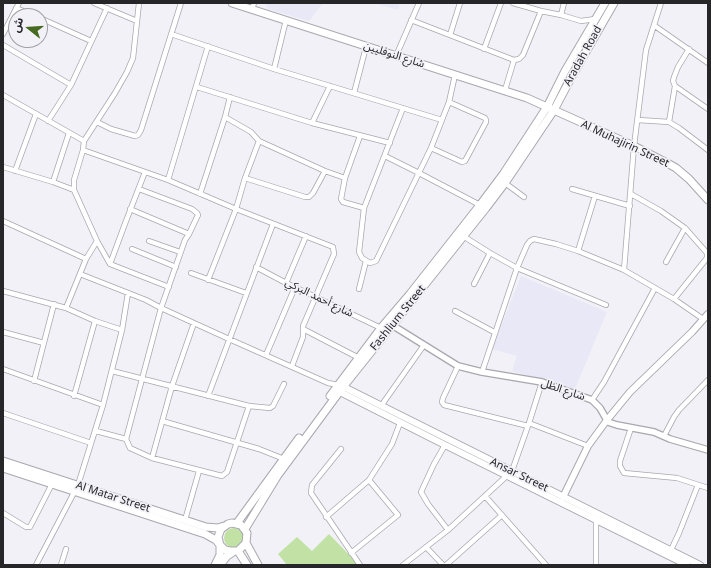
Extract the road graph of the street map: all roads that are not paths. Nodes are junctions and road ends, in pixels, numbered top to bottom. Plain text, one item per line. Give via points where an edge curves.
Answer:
1 (94, 3) edge
2 (138, 3) edge
3 (181, 3) edge
4 (232, 3) edge
5 (419, 3) edge
6 (460, 3) edge
7 (501, 3) edge
8 (513, 3) edge
9 (564, 3) edge
10 (604, 3) edge
11 (614, 3) edge
12 (661, 3) edge
13 (18, 5) edge
14 (253, 6) edge
15 (107, 8) junction
16 (541, 11) junction
17 (561, 16) junction
18 (286, 20) junction
19 (411, 20) junction
20 (595, 20) junction
21 (581, 21) junction
22 (48, 22) edge
23 (137, 22) junction
24 (655, 26) junction
25 (588, 31) junction
26 (3, 34) edge
27 (171, 34) junction
28 (450, 35) junction
29 (91, 41) junction
30 (3, 45) edge
31 (208, 46) junction
32 (366, 47) junction
33 (484, 49) junction
34 (689, 49) junction
35 (396, 56) junction
36 (514, 60) junction
37 (708, 62) edge
38 (274, 69) junction
39 (455, 76) junction
40 (71, 85) junction
41 (330, 86) junction
42 (675, 86) junction
43 (197, 87) junction
44 (505, 90) junction
45 (354, 93) junction
46 (3, 95) edge
47 (230, 97) junction
48 (448, 102) junction
49 (547, 107) junction
50 (403, 108) junction
51 (708, 109) edge
52 (554, 110) junction
53 (36, 114) junction
54 (225, 117) junction
55 (48, 120) junction
56 (442, 120) junction
57 (638, 120) junction
58 (97, 122) junction
59 (670, 122) junction
60 (312, 123) junction
61 (69, 133) junction
62 (360, 136) junction
63 (84, 141) junction
64 (259, 141) junction
65 (390, 143) junction
66 (527, 144) junction
67 (634, 146) junction
68 (431, 148) junction
69 (83, 150) junction
70 (708, 150) edge
71 (385, 156) junction
72 (3, 167) edge
73 (15, 171) junction
74 (325, 171) junction
75 (145, 172) junction
76 (419, 173) junction
77 (245, 178) junction
78 (345, 178) junction
79 (168, 180) junction
80 (53, 182) junction
81 (505, 183) junction
82 (139, 189) junction
83 (572, 189) dead end
84 (74, 190) junction
85 (200, 194) junction
86 (631, 194) junction
87 (595, 196) junction
88 (524, 197) dead end
89 (708, 200) edge
90 (480, 205) junction
91 (630, 206) junction
92 (364, 208) junction
93 (130, 209) junction
94 (236, 209) junction
95 (3, 221) edge
96 (273, 224) junction
97 (685, 228) junction
98 (190, 234) junction
99 (306, 236) junction
100 (464, 236) junction
101 (97, 241) junction
102 (149, 241) dead end
103 (132, 249) dead end
104 (578, 251) junction
105 (180, 252) junction
106 (490, 253) junction
107 (86, 259) junction
108 (366, 261) junction
109 (666, 262) dead end
110 (110, 264) junction
111 (176, 267) junction
112 (256, 267) junction
113 (517, 268) junction
114 (624, 270) junction
115 (191, 273) dead end
116 (80, 274) junction
117 (208, 280) junction
118 (286, 283) junction
119 (474, 284) dead end
120 (169, 287) junction
121 (295, 287) junction
122 (655, 288) junction
123 (359, 289) dead end
124 (3, 291) edge
125 (128, 293) junction
126 (246, 294) junction
127 (317, 297) junction
128 (674, 299) junction
129 (54, 304) junction
130 (606, 305) dead end
131 (66, 308) junction
132 (161, 308) junction
133 (455, 311) dead end
134 (706, 317) edge
135 (95, 321) junction
136 (194, 323) junction
137 (392, 325) junction
138 (381, 328) junction
139 (303, 329) junction
140 (122, 330) junction
141 (3, 332) edge
142 (494, 332) junction
143 (229, 339) junction
144 (44, 343) junction
145 (424, 345) junction
146 (266, 355) junction
147 (359, 358) junction
148 (292, 366) junction
149 (458, 366) junction
150 (3, 369) edge
151 (112, 371) junction
152 (482, 372) junction
153 (142, 378) junction
154 (708, 380) edge
155 (34, 381) junction
156 (542, 382) junction
157 (284, 384) dead end
158 (172, 386) junction
159 (339, 388) junction
160 (74, 396) junction
161 (208, 396) junction
162 (592, 400) junction
163 (103, 405) junction
164 (248, 406) junction
165 (381, 406) junction
166 (3, 413) edge
167 (607, 420) junction
168 (162, 421) junction
169 (400, 423) junction
170 (528, 425) junction
171 (631, 428) junction
172 (96, 431) junction
173 (664, 436) junction
174 (126, 439) junction
175 (237, 442) junction
176 (91, 443) junction
177 (445, 445) junction
178 (588, 446) junction
179 (341, 449) dead end
180 (708, 450) edge
181 (153, 452) junction
182 (152, 458) junction
183 (284, 459) junction
184 (3, 460) edge
185 (160, 460) junction
186 (3, 468) edge
187 (199, 471) junction
188 (509, 473) junction
189 (369, 480) junction
190 (52, 484) junction
191 (698, 485) junction
192 (77, 488) junction
193 (708, 488) edge
194 (485, 496) junction
195 (563, 497) junction
196 (502, 515) junction
197 (4, 516) edge
198 (326, 517) junction
199 (184, 520) junction
200 (596, 520) junction
201 (236, 523) junction
202 (224, 526) junction
203 (245, 529) junction
204 (448, 530) junction
205 (634, 536) junction
206 (246, 543) junction
207 (220, 545) junction
208 (426, 547) junction
209 (66, 549) dead end
210 (670, 550) junction
211 (236, 552) junction
212 (351, 552) junction
213 (36, 565) edge
214 (61, 565) edge
215 (215, 565) edge
216 (220, 565) edge
217 (248, 565) edge
218 (258, 565) edge
219 (360, 565) edge
220 (403, 565) edge
221 (444, 565) edge
222 (546, 565) edge
223 (596, 565) edge
224 (687, 565) edge
225 (700, 565) edge

1 - 15 street
2 - 23 street
3 - 27 street
4 - 14 main road, شارع النوفليين
5 - 19 street
6 - 28 street
7 - 33 street
8 - 16 street
9 - 17 street
10 - 20 main road, Aradah Road
11 - 52 main road, Aradah Road
12 - 24 street
13 - 26 street
14 - 18 main road, شارع النوفليين
15 - 23 street
15 - 29 street
16 - 17 street
16 - 36 street via 523,55
17 - 21 street
18 - 32 main road, شارع النوفليين
18 - 38 street
19 - 28 street
19 - 35 street
20 - 21 street
20 - 25 main road, Aradah Road
21 - 25 street
22 - 29 street
23 - 58 street via 134,53 130,65
24 - 34 street
24 - 57 street via 646,50
25 - 49 main road, Aradah Road
27 - 31 street
27 - 58 street via 138,135 111,129
28 - 33 street
29 - 40 street
30 - 40 street
31 - 38 street
31 - 43 street
32 - 35 main road, شارع النوفليين
32 - 45 street
33 - 36 street
34 - 37 street
34 - 42 street via 676,72 673,81
35 - 39 main road, شارع النوفليين
36 - 44 street
38 - 41 street
39 - 44 main road, شارع النوفليين
39 - 48 street
40 - 55 street
41 - 45 street
41 - 60 street
42 - 51 street
42 - 59 street
43 - 47 street
43 - 79 street
44 - 49 main road, شارع النوفليين
45 - 50 street
46 - 53 street
47 - 54 street
47 - 60 street
48 - 56 street
48 - 68 street via 484,118 486,122 465,161 462,162
49 - 52 main road, شارع النوفليين
49 - 66 main road, Fashlium Street
50 - 56 street
50 - 65 street
52 - 66 main road, Fashlium Street
52 - 67 main road, Al Muhajirin Street
53 - 55 street
53 - 73 street
54 - 64 street via 251,132
54 - 85 street
55 - 61 street
56 - 68 street
57 - 59 street
57 - 67 street
58 - 63 street
59 - 70 street
60 - 62 street
61 - 63 street
61 - 80 street
62 - 65 street
62 - 78 street
63 - 69 street
64 - 74 street
64 - 77 street
65 - 71 street
66 - 81 main road, Fashlium Street
66 - 90 main road, Fashlium Street
67 - 86 street
67 - 89 main road, Al Muhajirin Street via 676,168
68 - 76 street
69 - 75 street
69 - 84 street via 75,175
71 - 76 street
71 - 92 street
72 - 73 street
73 - 80 street
74 - 77 street via 309,197
74 - 78 street
75 - 79 street
75 - 82 street
76 - 90 street
76 - 108 street via 376,261
77 - 94 street
78 - 92 street via 342,201
79 - 85 street
80 - 84 street
81 - 88 street
81 - 100 main road, Fashlium Street
82 - 93 street
82 - 98 street via 197,213
83 - 87 street
84 - 101 street
85 - 94 street
86 - 91 street
86 - 97 street
87 - 91 street
87 - 104 street
90 - 138 main road, Fashlium Street
91 - 114 street
92 - 108 street via 359,252
93 - 98 street
93 - 110 street
94 - 96 street
94 - 117 street
95 - 107 street
96 - 99 street
96 - 112 street
97 - 109 street
97 - 128 street via 708,254
98 - 105 street
99 - 118 street
99 - 127 street via 332,246 334,250
100 - 106 street
100 - 137 main road, Fashlium Street
101 - 107 street
101 - 110 street
102 - 105 street
103 - 111 street
104 - 113 street via 534,239 527,245
104 - 114 street
105 - 111 street
106 - 113 street
106 - 119 street
107 - 116 street
108 - 123 street
110 - 120 street
111 - 120 street
112 - 118 street, شارع أحمد البركي
112 - 126 street
113 - 130 street
113 - 142 street
114 - 122 street
115 - 117 street
116 - 125 street
116 - 131 street
117 - 126 street
118 - 121 street, شارع أحمد البركي
120 - 132 street
121 - 127 street, شارع أحمد البركي
121 - 146 street
122 - 128 street
122 - 162 street
124 - 129 street
125 - 132 street
125 - 140 street
126 - 143 street
127 - 138 street, شارع أحمد البركي
127 - 139 street
128 - 134 street
129 - 131 street
129 - 144 street
131 - 135 street
132 - 136 street
132 - 153 street
133 - 142 street
134 - 167 main road via 630,392
135 - 140 street
135 - 160 street
136 - 143 street
136 - 158 street
137 - 145 street, شارع الظل
137 - 159 main road, Fashlium Street
138 - 147 main road, Fashlium Street
139 - 147 street
139 - 148 street via 304,337
140 - 151 street
141 - 144 street
142 - 152 street
143 - 146 street
143 - 161 street
144 - 155 street
145 - 149 street, شارع الظل
145 - 165 street
146 - 148 street
147 - 159 main road, Fashlium Street
148 - 159 street
149 - 152 street, شارع الظل
149 - 170 street via 443,398 444,405
150 - 155 street
151 - 153 street
151 - 163 street
152 - 156 street, شارع الظل
153 - 158 street
153 - 174 street
154 - 173 street via 679,410
155 - 160 street
156 - 162 street, شارع الظل
156 - 170 street
157 - 164 street via 274,406
158 - 161 street
158 - 168 street
159 - 165 main road, Ansar Street
159 - 169 main road, Ansar Street
159 - 183 main road, Fashlium Street
159 - 203 main road, Fashlium Street via 278,475
160 - 163 street
161 - 164 street
162 - 167 street, شارع الظل
163 - 172 street
164 - 175 street
165 - 188 main road, Ansar Street
166 - 176 street
167 - 171 street
167 - 178 main road
168 - 175 street
168 - 181 street
169 - 177 main road, Ansar Street
169 - 189 street via 392,444
170 - 178 street
170 - 188 street
171 - 173 street
171 - 191 street via 620,461 624,473 677,478
172 - 174 street
172 - 176 street
173 - 180 street
174 - 182 street via 130,448
175 - 183 street
175 - 187 street via 224,475
176 - 192 street
177 - 188 main road, Ansar Street
177 - 204 street via 421,492
178 - 195 main road
179 - 198 street via 311,489 313,498
181 - 182 street
181 - 185 street
182 - 185 street
183 - 201 main road, Fashlium Street
184 - 192 main road, Al Matar Street
185 - 187 street
186 - 190 main road
187 - 199 street
188 - 194 street
188 - 195 main road, Ansar Street
188 - 200 main road, Ansar Street
189 - 198 street
189 - 212 street via 398,515
190 - 192 main road
190 - 197 street via 30,527
191 - 193 street
191 - 210 street
192 - 199 main road, Al Matar Street
192 - 207 main road via 205,534
192 - 213 street
194 - 196 street
194 - 204 street
195 - 205 main road, Ansar Street
196 - 221 street
196 - 222 street
198 - 212 street
199 - 202 main road, Al Matar Street via 206,527
200 - 205 main road, Ansar Street
200 - 223 street
201 - 202 main road
201 - 203 main road
202 - 207 main road via 218,537
203 - 206 main road
204 - 208 street
205 - 210 main road, Ansar Street
205 - 224 main road, Ansar Street
206 - 211 main road
206 - 218 main road
207 - 211 main road via 226,550
207 - 215 main road via 220,555
208 - 220 street
208 - 221 street
209 - 214 street
210 - 225 main road, Ansar Street
211 - 216 main road via 226,556
211 - 217 main road
212 - 219 street

